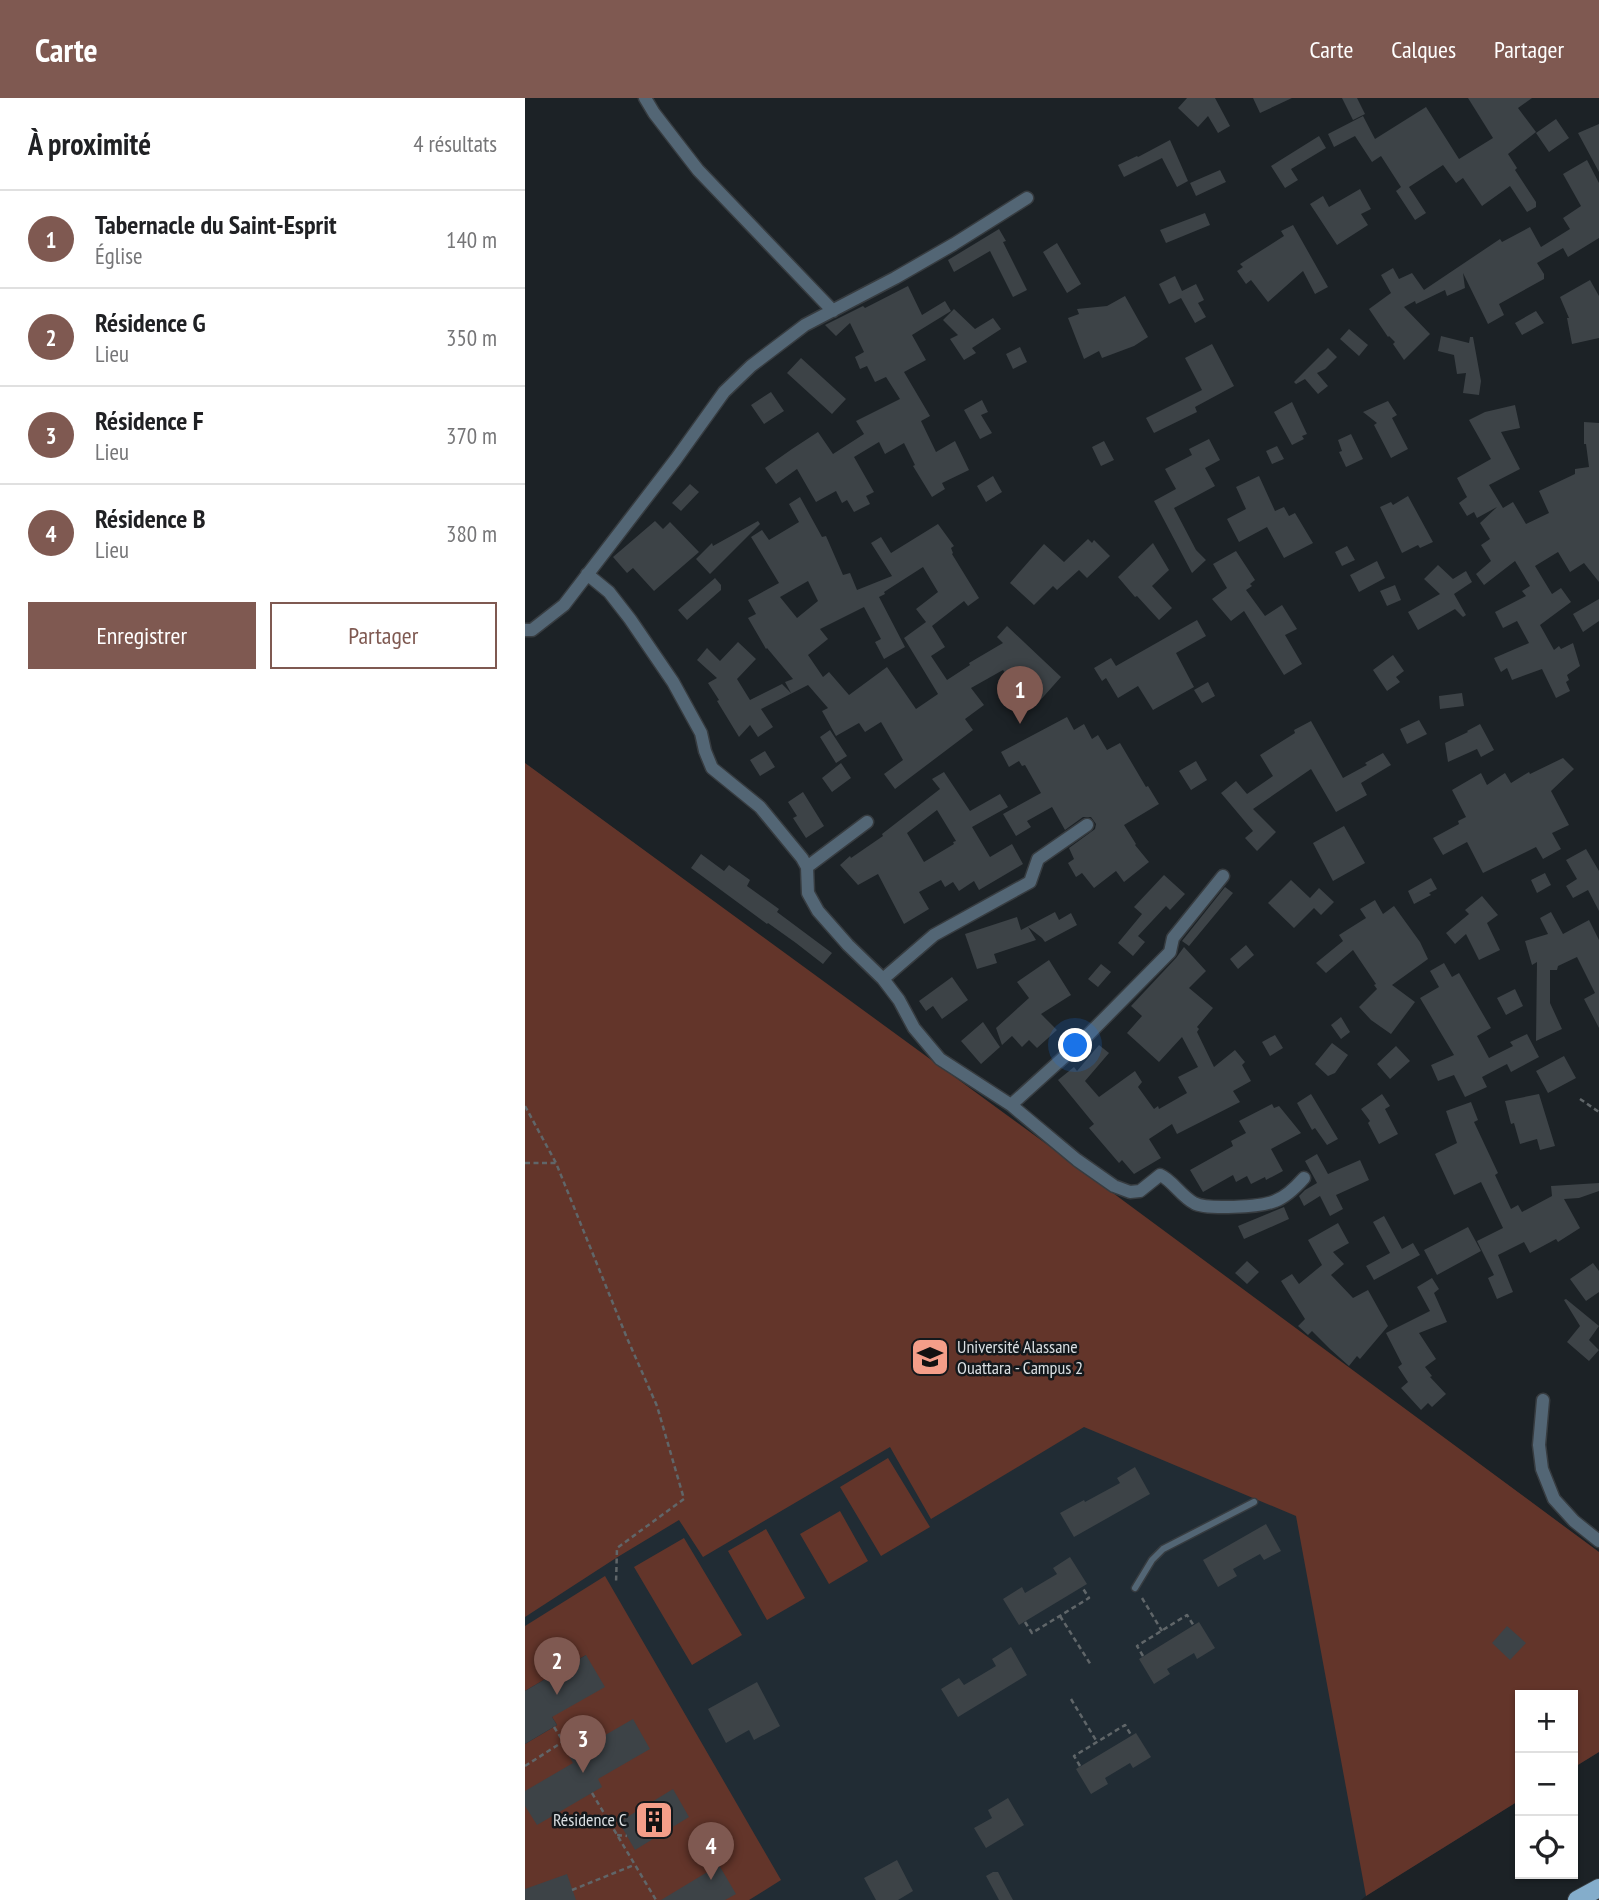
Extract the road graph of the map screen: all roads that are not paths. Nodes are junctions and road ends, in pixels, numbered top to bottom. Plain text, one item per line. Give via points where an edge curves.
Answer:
1 (645, 98) edge
2 (1027, 198) dead end
3 (833, 311) junction
4 (587, 574) junction
5 (525, 630) edge
6 (867, 822) dead end
7 (1087, 825) dead end
8 (807, 867) junction
9 (1223, 876) dead end
10 (883, 979) junction
11 (1011, 1105) junction
12 (1304, 1178) dead end
13 (1543, 1400) dead end
14 (1254, 1502) dead end
15 (1599, 1541) edge
16 (1135, 1588) road end
17 (1599, 1888) edge
18 (1577, 1900) edge

1 - 3 street via 698,170
2 - 3 street
3 - 4 street via 805,325 724,392
4 - 5 street via 564,605 532,630
4 - 8 street via 610,592 673,682 701,733 712,768 759,807
6 - 8 street
7 - 10 street via 1038,859 1030,882 934,934
8 - 10 street via 809,894 818,911
9 - 11 street via 1173,938 1170,952
10 - 11 street via 913,1028 940,1059
11 - 12 street via 1077,1160 1114,1186 1131,1192 1140,1191 1160,1175 1197,1205 1246,1206 1274,1202
13 - 15 street via 1542,1469 1554,1499
14 - 16 lane via 1163,1549
17 - 18 main road

